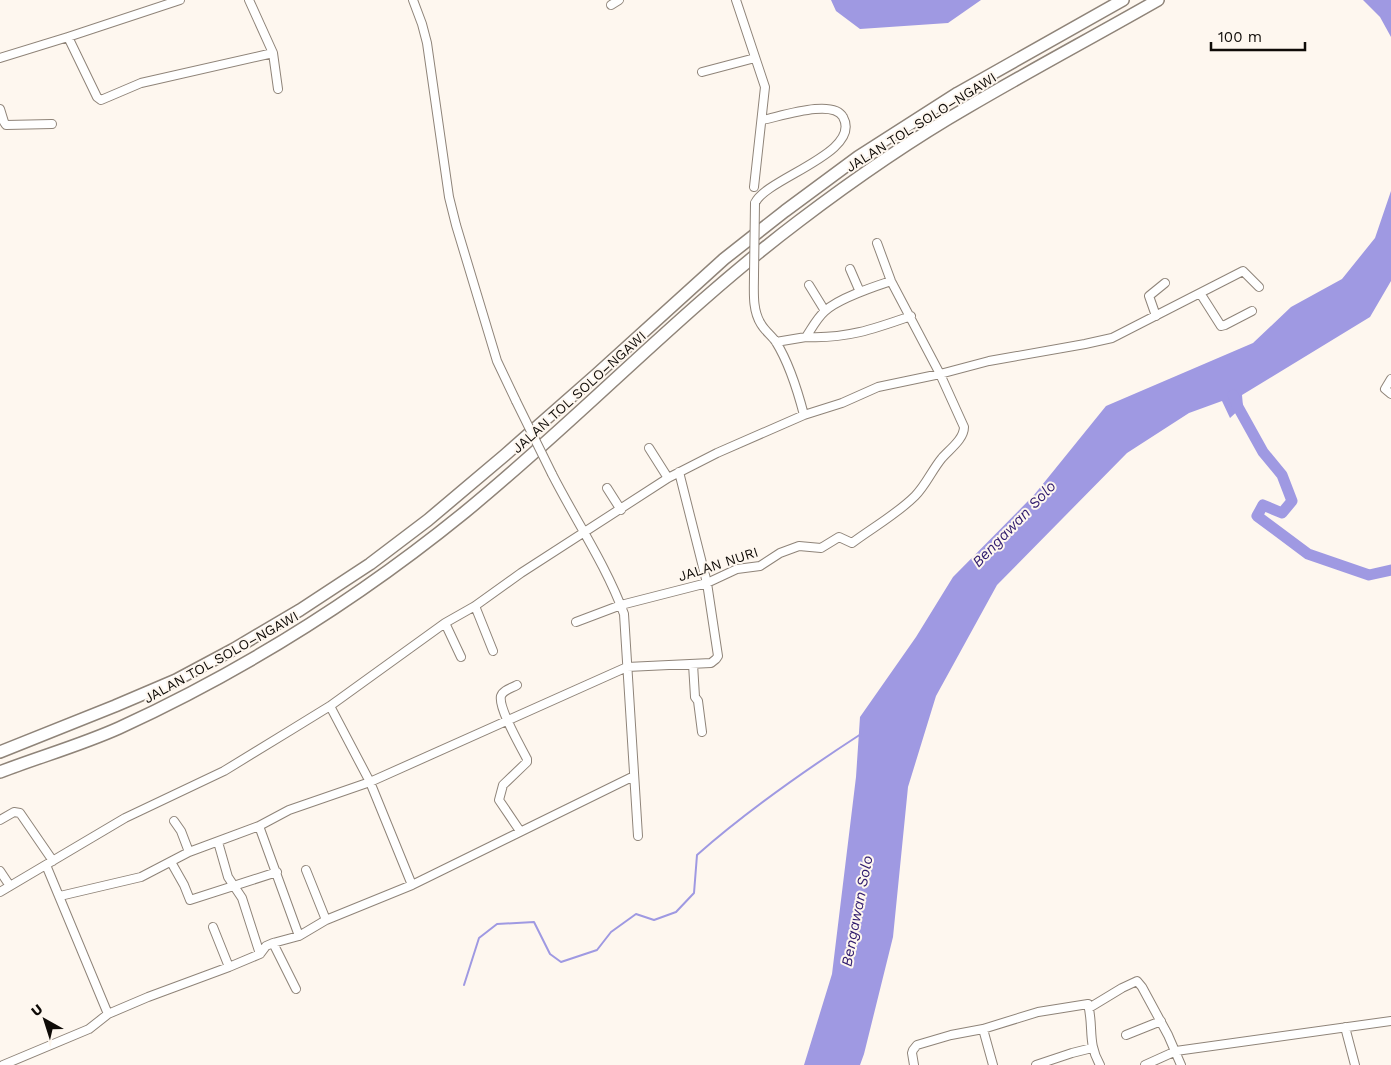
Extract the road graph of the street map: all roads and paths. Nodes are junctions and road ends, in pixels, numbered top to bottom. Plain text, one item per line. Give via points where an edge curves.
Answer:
1 (180, 0) edge
2 (249, 0) edge
3 (413, 0) edge
4 (619, 0) edge
5 (736, 0) edge
6 (1123, 0) edge
7 (1158, 0) edge
8 (611, 5) dead end
9 (68, 38) junction
10 (273, 53) junction
11 (0, 58) edge
12 (755, 58) junction
13 (702, 72) dead end
14 (278, 89) dead end
15 (0, 109) edge
16 (762, 120) junction
17 (52, 124) dead end
18 (754, 187) dead end
19 (877, 243) dead end
20 (850, 269) dead end
21 (891, 281) junction
22 (1165, 283) dead end
23 (810, 285) dead end
24 (1259, 287) dead end
25 (860, 292) junction
26 (1200, 293) junction
27 (825, 311) junction
28 (1252, 311) dead end
29 (911, 316) junction
30 (1156, 316) junction
31 (806, 336) junction
32 (776, 342) junction
33 (940, 374) junction
34 (1391, 379) edge
35 (1391, 394) edge
36 (804, 415) junction
37 (649, 448) dead end
38 (679, 472) junction
39 (668, 478) junction
40 (607, 488) dead end
41 (621, 510) junction
42 (584, 533) junction
43 (707, 583) junction
44 (620, 605) junction
45 (475, 606) junction
46 (576, 622) dead end
47 (445, 623) junction
48 (493, 651) dead end
49 (461, 656) dead end
50 (693, 664) junction
51 (627, 667) junction
52 (517, 685) dead end
53 (330, 706) junction
54 (508, 721) junction
55 (702, 732) dead end
56 (0, 752) edge
57 (0, 772) edge
58 (634, 776) junction
59 (370, 782) junction
60 (0, 820) edge
61 (174, 821) dead end
62 (259, 826) junction
63 (520, 830) junction
64 (638, 836) dead end
65 (218, 842) junction
66 (189, 852) junction
67 (171, 862) junction
68 (49, 863) junction
69 (306, 870) dead end
70 (0, 871) edge
71 (277, 872) junction
72 (412, 885) junction
73 (10, 886) junction
74 (235, 886) junction
75 (0, 892) edge
76 (60, 896) junction
77 (326, 920) junction
78 (214, 927) dead end
79 (299, 936) junction
80 (273, 943) junction
81 (260, 954) junction
82 (229, 967) junction
83 (296, 989) dead end
84 (1089, 1008) junction
85 (108, 1014) junction
86 (1161, 1021) junction
87 (1389, 1021) edge
88 (1345, 1028) junction
89 (982, 1029) junction
90 (1391, 1030) edge
91 (1126, 1035) dead end
92 (1092, 1048) junction
93 (1176, 1051) junction
94 (13, 1063) edge
95 (3, 1065) edge
96 (914, 1065) edge
97 (993, 1065) edge
98 (1036, 1065) edge
99 (1100, 1065) edge
100 (1145, 1065) edge
101 (1181, 1065) edge
102 (1355, 1065) edge

1 - 9 street
2 - 10 street
3 - 42 street, bridge via 431,60 449,197 459,240 497,361
4 - 8 street
5 - 12 street
6 - 56 highway, JALAN TOL SOLO–NGAWI via 958,93 858,157 785,211 724,259 498,461 370,564 300,610 176,680
7 - 57 highway, JALAN TOL SOLO–NGAWI via 968,107 877,164 800,220 737,270 464,513 312,624 265,653 124,725
9 - 10 street via 101,100 141,82
9 - 11 street
10 - 14 street
12 - 13 street
12 - 16 street via 765,87
15 - 17 street via 6,125
16 - 18 street
16 - 32 street, bridge via 822,108 842,115 845,124 840,142 833,149 762,193 755,203 756,311 761,324
19 - 21 street
20 - 25 street
21 - 25 street
21 - 29 street
22 - 30 street via 1149,296
23 - 27 street
24 - 26 street via 1243,271
25 - 27 street
26 - 28 street via 1221,326
26 - 30 street
27 - 31 street
29 - 31 street via 838,337
29 - 33 street
30 - 33 street via 1101,341 989,361
31 - 32 street
32 - 36 street via 796,386
33 - 36 street via 878,387
33 - 43 street, JALAN NURI via 964,431 920,490 852,543 839,537 821,548 799,546 760,566 737,569
34 - 35 street via 1386,390
36 - 38 street
37 - 39 street
38 - 39 street
38 - 43 street
39 - 41 street
40 - 41 street
41 - 42 street
42 - 44 street
42 - 45 street
43 - 44 street, JALAN NURI
43 - 50 street via 718,656 711,663
44 - 46 street, JALAN NURI
44 - 51 street via 626,624
45 - 47 street
45 - 48 street
47 - 49 street
47 - 53 street
50 - 51 street
50 - 55 street
51 - 54 street
51 - 58 street
52 - 54 street via 501,696
53 - 59 street
53 - 68 street via 224,771 125,818
54 - 59 street
54 - 63 street via 527,762 502,785 499,800
58 - 63 street
58 - 64 street
59 - 62 street via 290,810
59 - 72 street
60 - 68 street via 14,812 20,813
61 - 66 street
62 - 65 street
62 - 71 street
63 - 72 street
65 - 66 street
65 - 74 street via 228,877
66 - 67 street
67 - 74 street via 190,900
67 - 76 street via 130,881
68 - 73 street
68 - 76 street
69 - 77 street
70 - 73 street
71 - 74 street
71 - 79 street
72 - 77 street
73 - 75 street
74 - 81 street
76 - 85 street
77 - 79 street
78 - 82 street
79 - 80 street
80 - 81 street
80 - 83 street
81 - 82 street
82 - 85 street
84 - 86 street via 1137,981
84 - 89 street via 1088,1004 1038,1012
84 - 92 street
85 - 94 street via 89,1029
86 - 91 street
86 - 93 street
87 - 88 street
87 - 90 street
88 - 93 street
88 - 102 street
89 - 96 street via 917,1045 912,1054
89 - 97 street
92 - 98 street
92 - 99 street
93 - 100 street
93 - 101 street
94 - 95 street

